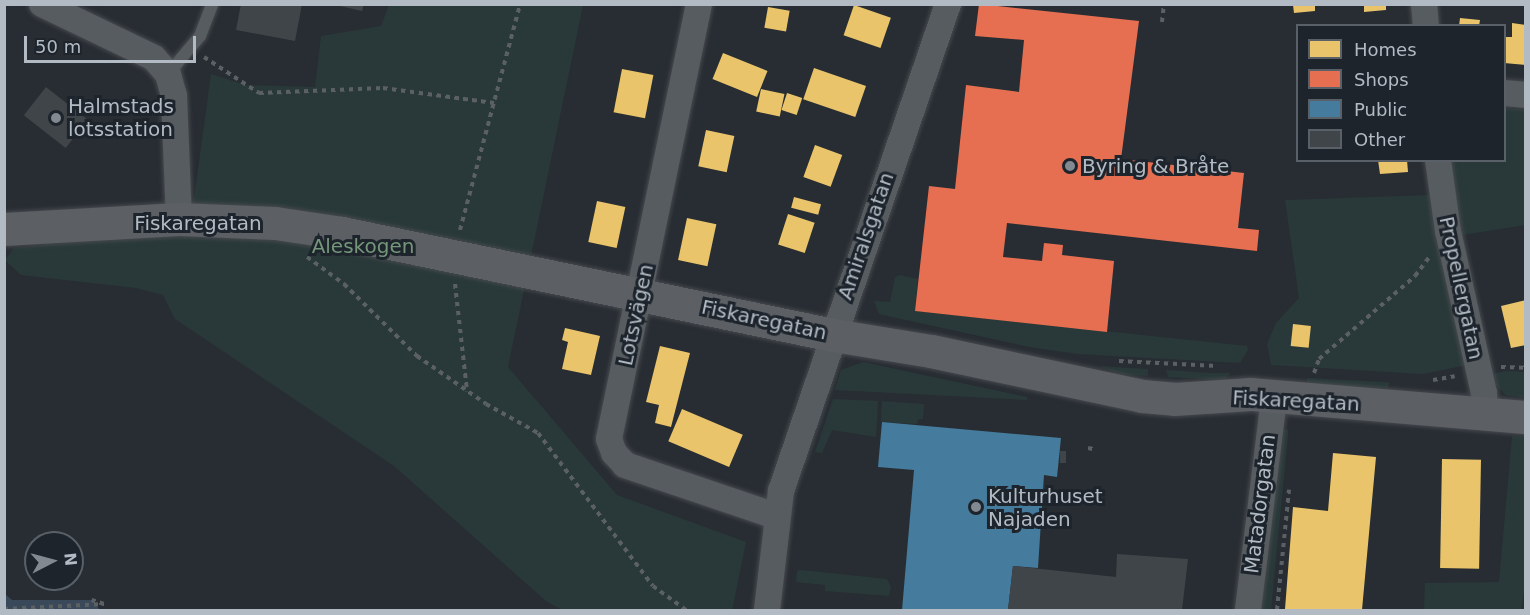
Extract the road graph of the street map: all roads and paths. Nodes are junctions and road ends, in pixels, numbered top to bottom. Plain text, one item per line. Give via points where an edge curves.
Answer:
1 (42, 4) edge
2 (212, 4) edge
3 (520, 4) edge
4 (699, 4) edge
5 (948, 4) edge
6 (1164, 4) edge
7 (1424, 4) edge
8 (1162, 22) dead end
9 (1426, 24) edge
10 (204, 57) dead end
11 (168, 74) junction
12 (1506, 93) edge
13 (1526, 95) edge
14 (494, 103) junction
15 (1438, 162) edge
16 (179, 219) junction
17 (4, 229) edge
18 (1448, 231) junction
19 (300, 252) dead end
20 (452, 259) junction
21 (641, 297) junction
22 (833, 335) junction
23 (1112, 360) dead end
24 (1223, 367) dead end
25 (1526, 368) edge
26 (1479, 370) junction
27 (1306, 373) dead end
28 (1313, 373) junction
29 (1324, 374) dead end
30 (1422, 381) dead end
31 (467, 391) junction
32 (1274, 397) junction
33 (1485, 415) junction
34 (1526, 417) edge
35 (1290, 481) dead end
36 (776, 516) junction
37 (92, 600) dead end
38 (4, 609) edge
39 (686, 610) edge
40 (767, 610) edge
41 (1248, 610) edge
42 (1278, 610) edge

1 - 11 street via 154,58
2 - 11 lane via 200,36
3 - 14 path
4 - 21 street, Lotsvägen
5 - 22 street, Amiralsgatan
6 - 8 path
7 - 9 street
10 - 14 path via 258,93 383,88
11 - 16 street via 174,96
12 - 13 street
14 - 20 path
15 - 18 street, Propellergatan
16 - 17 street, Fiskaregatan
16 - 20 street, Fiskaregatan via 275,223 342,233
18 - 26 street, Propellergatan
18 - 28 path via 1415,276 1319,359
19 - 31 path via 344,284 417,356
20 - 21 street, Fiskaregatan
20 - 31 path
21 - 22 street, Fiskaregatan
21 - 36 street, Lotsvägen via 609,439 614,453 625,465
22 - 32 street, Fiskaregatan via 931,351 1142,396
22 - 36 street, Amiralsgatan
23 - 24 path
25 - 26 path
26 - 30 path
26 - 33 street, Propellergatan
27 - 28 path
28 - 29 path
31 - 39 path via 538,433 653,586
32 - 33 street, Fiskaregatan
32 - 41 street, Matadorgatan
33 - 34 street, Fiskaregatan
35 - 42 path
36 - 40 street, Amiralsgatan
37 - 38 path via 104,604

